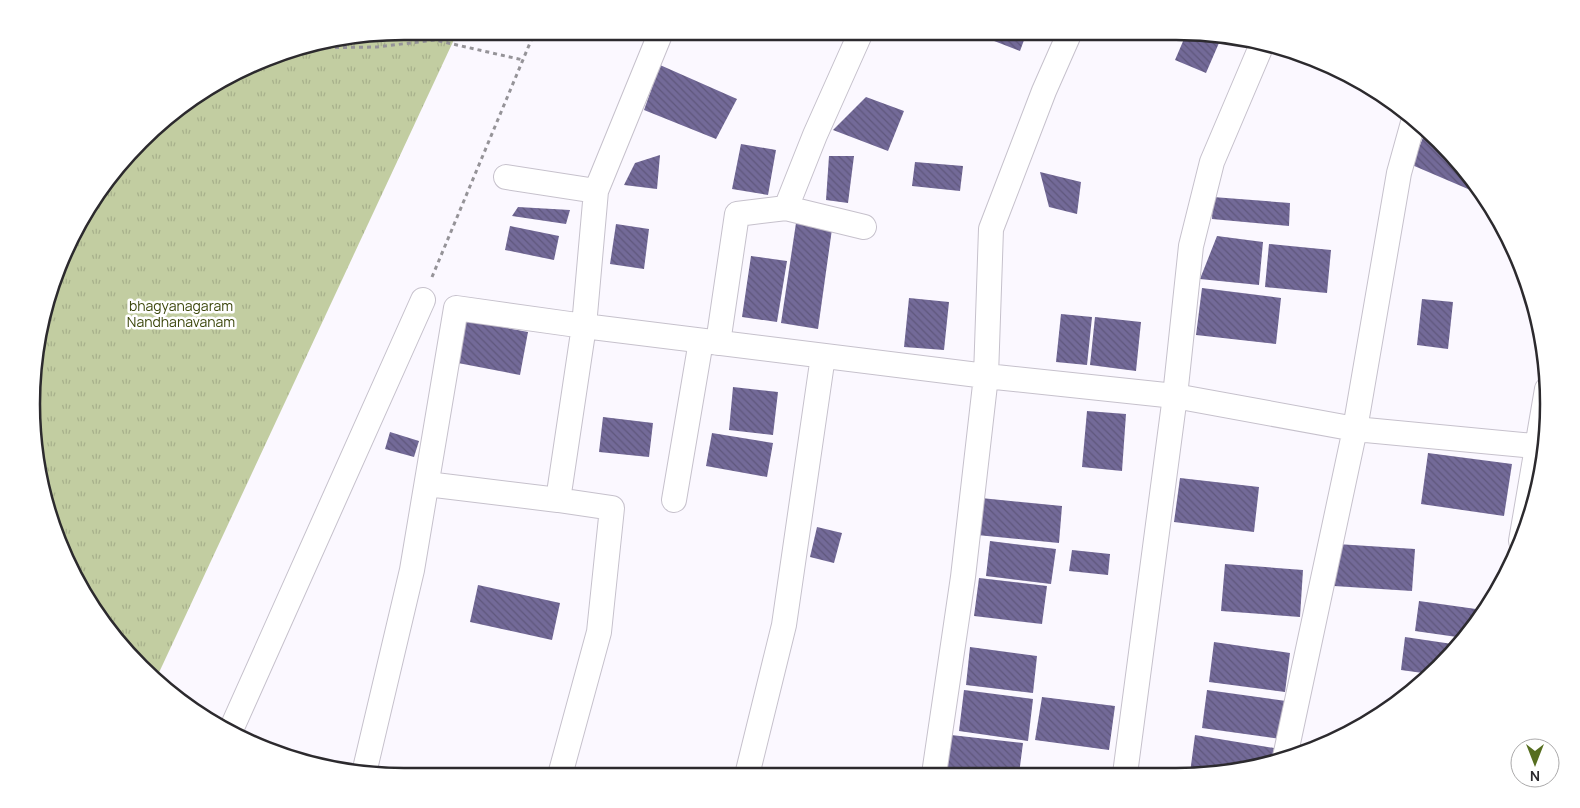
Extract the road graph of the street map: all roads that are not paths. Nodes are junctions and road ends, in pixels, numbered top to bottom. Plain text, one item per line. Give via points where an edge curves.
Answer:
1 (658, 40) edge
2 (858, 40) edge
3 (1066, 40) edge
4 (1260, 50) edge
5 (1412, 127) edge
6 (506, 177) dead end
7 (596, 191) junction
8 (786, 208) junction
9 (864, 227) dead end
10 (422, 300) road end
11 (584, 326) junction
12 (709, 342) junction
13 (823, 356) junction
14 (986, 376) junction
15 (1175, 396) junction
16 (1355, 429) junction
17 (1538, 446) edge
18 (427, 484) junction
19 (558, 500) junction
20 (674, 500) dead end
21 (233, 725) edge
22 (1286, 751) edge
23 (366, 766) edge
24 (562, 768) edge
25 (748, 768) edge
26 (935, 768) edge
27 (1126, 768) edge

1 - 7 street
2 - 8 street
3 - 14 street via 991,228
4 - 15 street via 1212,162 1191,246
5 - 16 street via 1399,173
6 - 7 street
7 - 11 street
8 - 9 street
8 - 12 street via 737,214
10 - 21 street
11 - 12 street
11 - 18 street via 456,308
11 - 19 street
12 - 13 street
12 - 20 street
13 - 14 street
13 - 25 street via 784,625
14 - 15 street
14 - 26 street via 963,577
15 - 16 street
15 - 27 street
16 - 17 street
16 - 22 street
18 - 19 street
18 - 23 street via 412,570
19 - 24 street via 612,508 599,632

